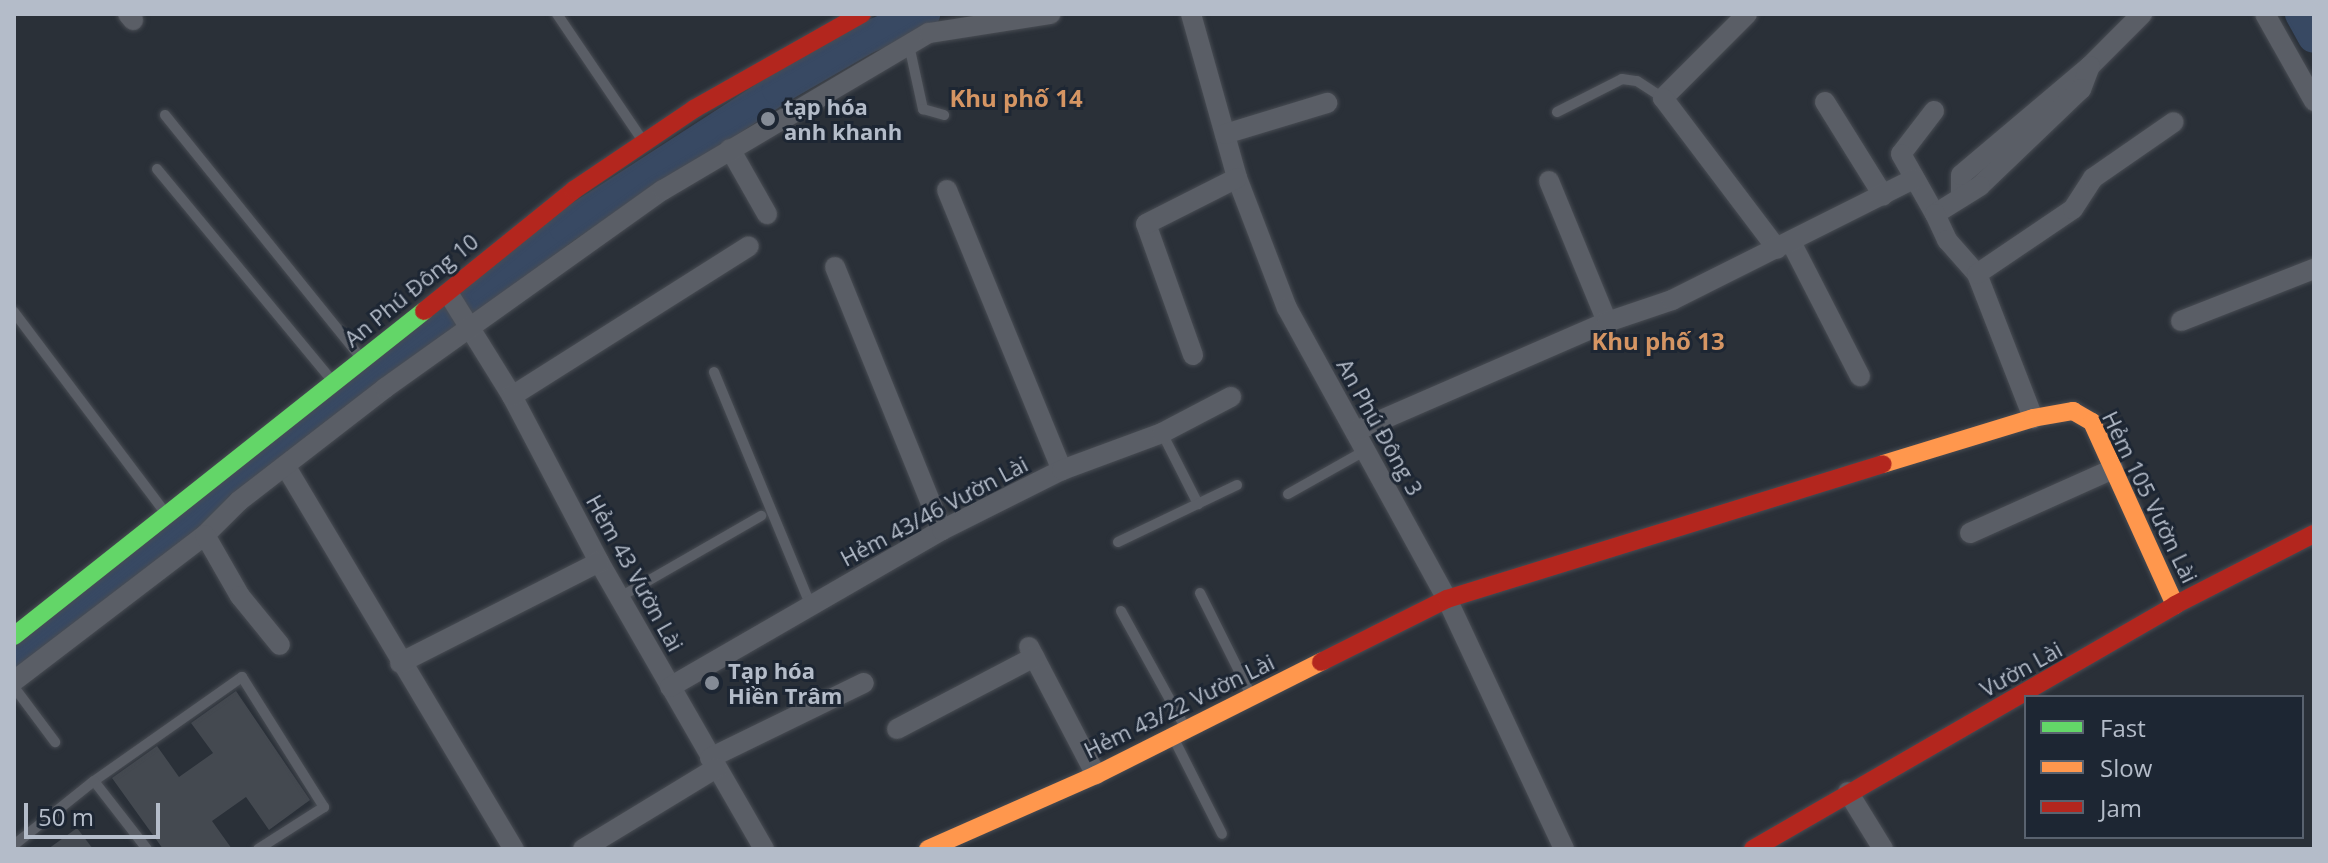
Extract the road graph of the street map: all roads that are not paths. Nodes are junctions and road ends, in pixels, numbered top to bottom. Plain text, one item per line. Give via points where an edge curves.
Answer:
1 (557, 14) edge
2 (862, 14) edge
3 (1051, 14) edge
4 (1191, 14) edge
5 (1747, 14) edge
6 (2142, 14) edge
7 (2265, 14) edge
8 (908, 43) junction
9 (1663, 98) junction
10 (2314, 101) edge
11 (1825, 102) dead end
12 (1327, 103) dead end
13 (1934, 111) dead end
14 (1557, 112) dead end
15 (165, 115) dead end
16 (944, 115) dead end
17 (2174, 122) dead end
18 (1225, 134) junction
19 (644, 142) junction
20 (730, 149) junction
21 (157, 169) dead end
22 (1237, 178) junction
23 (1914, 179) junction
24 (1549, 181) dead end
25 (947, 190) dead end
26 (1883, 195) junction
27 (767, 214) dead end
28 (1935, 214) junction
29 (749, 246) dead end
30 (1784, 246) junction
31 (835, 267) dead end
32 (2314, 269) edge
33 (1977, 274) junction
34 (448, 294) junction
35 (14, 312) edge
36 (2181, 321) dead end
37 (1607, 322) junction
38 (467, 323) junction
39 (1193, 355) dead end
40 (363, 360) junction
41 (714, 372) dead end
42 (1860, 376) dead end
43 (334, 383) junction
44 (512, 396) junction
45 (1231, 397) dead end
46 (2033, 418) junction
47 (1162, 433) junction
48 (1361, 441) junction
49 (286, 467) junction
50 (2113, 469) junction
51 (1062, 470) junction
52 (1237, 485) dead end
53 (1288, 494) dead end
54 (1198, 504) junction
55 (761, 516) dead end
56 (169, 518) junction
57 (942, 530) junction
58 (1970, 533) dead end
59 (2314, 534) edge
60 (205, 535) junction
61 (1118, 542) dead end
62 (599, 562) junction
63 (1200, 593) dead end
64 (620, 597) junction
65 (1447, 599) junction
66 (2175, 605) junction
67 (811, 606) junction
68 (1121, 611) dead end
69 (14, 636) edge
70 (280, 645) dead end
71 (400, 663) junction
72 (864, 683) dead end
73 (14, 684) edge
74 (670, 687) junction
75 (1252, 696) junction
76 (897, 729) dead end
77 (1179, 732) junction
78 (55, 742) dead end
79 (713, 763) junction
80 (1096, 775) junction
81 (94, 781) junction
82 (1848, 792) junction
83 (1222, 834) dead end
84 (14, 845) edge
85 (147, 849) edge
86 (258, 849) edge
87 (514, 849) edge
88 (583, 849) edge
89 (764, 849) edge
90 (928, 849) edge
91 (1564, 849) edge
92 (1753, 849) edge
93 (1883, 849) edge

1 - 19 lane
2 - 19 street, An Phú Đông 10
3 - 8 street via 943,29
4 - 18 street, An Phú Đông 3
5 - 9 street
6 - 28 street via 2090,66 2081,89 1980,186
7 - 10 street
8 - 16 lane via 920,104
8 - 20 street
9 - 14 lane via 1637,81 1622,79
9 - 30 street
11 - 26 street
12 - 18 street
13 - 23 street via 1902,147
15 - 40 lane
17 - 33 street via 2093,178 2073,209
18 - 22 street, An Phú Đông 3
19 - 34 street, An Phú Đông 10 via 574,190
20 - 27 street
20 - 38 street
21 - 43 lane
22 - 39 street via 1146,224
22 - 48 street, An Phú Đông 3 via 1287,308
23 - 26 street
23 - 28 street
24 - 37 street
25 - 51 street
26 - 30 street
28 - 33 street via 1947,240
29 - 44 street
30 - 37 street via 1672,300
30 - 42 street
31 - 57 street
32 - 36 street
33 - 46 street
34 - 38 street, Hẻm 43 Vườn Lài
34 - 40 street, An Phú Đông 10
35 - 56 lane
37 - 48 street
38 - 44 street, Hẻm 43 Vườn Lài
38 - 49 street
40 - 43 street, An Phú Đông 10
41 - 67 lane
43 - 56 street, An Phú Đông 10
44 - 62 street, Hẻm 43 Vườn Lài
45 - 47 street, Hẻm 43/46 Vườn Lài
46 - 50 street, Hẻm 105 Vườn Lài via 2082,413 2092,422
46 - 65 street, Hẻm 43/22 Vườn Lài
47 - 51 street, Hẻm 43/46 Vườn Lài
47 - 54 lane
48 - 53 lane
48 - 65 street, An Phú Đông 3
49 - 60 street via 239,501
49 - 71 street
50 - 58 street
50 - 66 street, Hẻm 105 Vườn Lài
51 - 57 street, Hẻm 43/46 Vườn Lài
52 - 54 lane
54 - 61 lane
55 - 64 lane
56 - 69 street, An Phú Đông 10
57 - 67 street, Hẻm 43/46 Vườn Lài
59 - 66 street, Vườn Lài
60 - 70 street via 240,596
60 - 73 street
62 - 64 street, Hẻm 43 Vườn Lài
62 - 71 street
63 - 75 lane
64 - 74 street, Hẻm 43 Vườn Lài
65 - 75 street, Hẻm 43/22 Vườn Lài
65 - 91 street, An Phú Đông 3
66 - 82 street, Vườn Lài
67 - 74 street, Hẻm 43/46 Vườn Lài
68 - 77 lane
71 - 87 street
72 - 79 street
73 - 78 lane
74 - 79 street, Hẻm 43 Vườn Lài
75 - 77 street, Hẻm 43/22 Vườn Lài
76 - 80 street via 1032,652
77 - 80 street, Hẻm 43/22 Vườn Lài
77 - 83 lane
79 - 88 street
79 - 89 street, Hẻm 43 Vườn Lài
80 - 90 street, Hẻm 43/22 Vườn Lài
81 - 84 lane
81 - 85 lane
81 - 86 lane via 242,677 324,807
82 - 92 street, Vườn Lài
82 - 93 street

